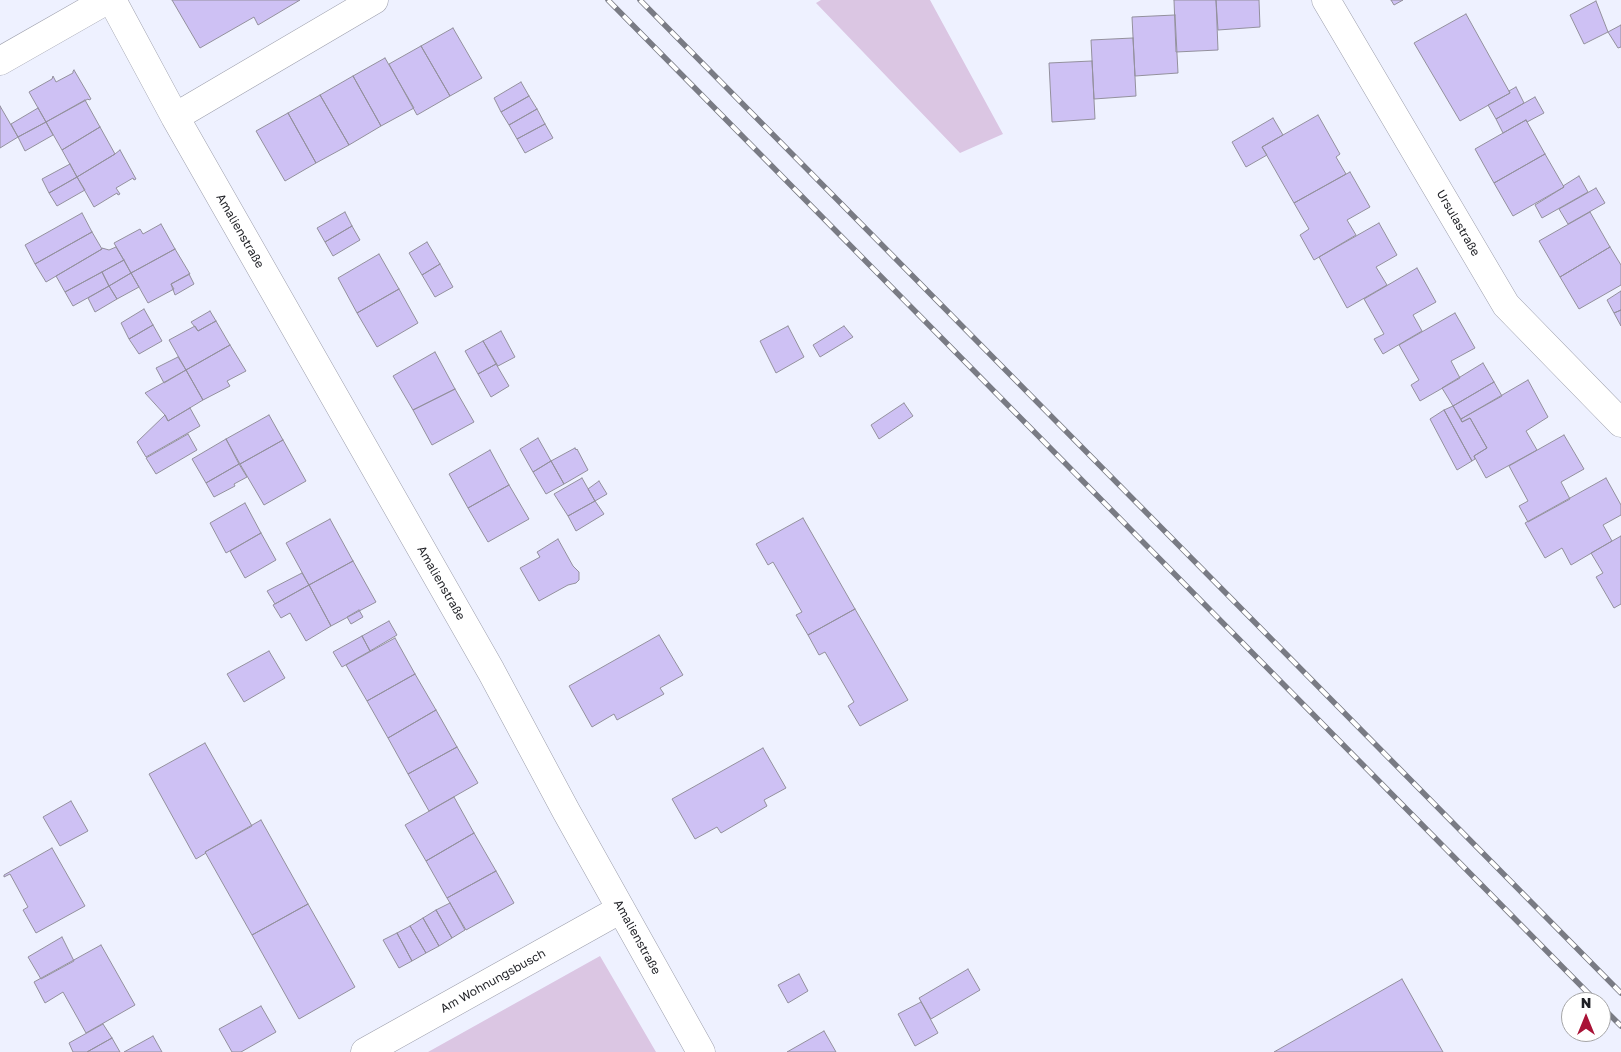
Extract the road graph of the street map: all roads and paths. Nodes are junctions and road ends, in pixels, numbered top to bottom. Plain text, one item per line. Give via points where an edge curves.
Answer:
1 (107, 0) edge
2 (112, 0) edge
3 (374, 0) edge
4 (1326, 0) edge
5 (0, 61) edge
6 (175, 117) junction
7 (1621, 423) edge
8 (621, 909) junction
9 (364, 1052) edge
10 (701, 1052) edge

1 - 5 street
2 - 6 street, Amalienstraße
3 - 6 street
4 - 7 street, Ursulastraße via 1506,305
6 - 8 street, Amalienstraße via 491,671
8 - 9 street, Am Wohnungsbusch
8 - 10 street, Amalienstraße

